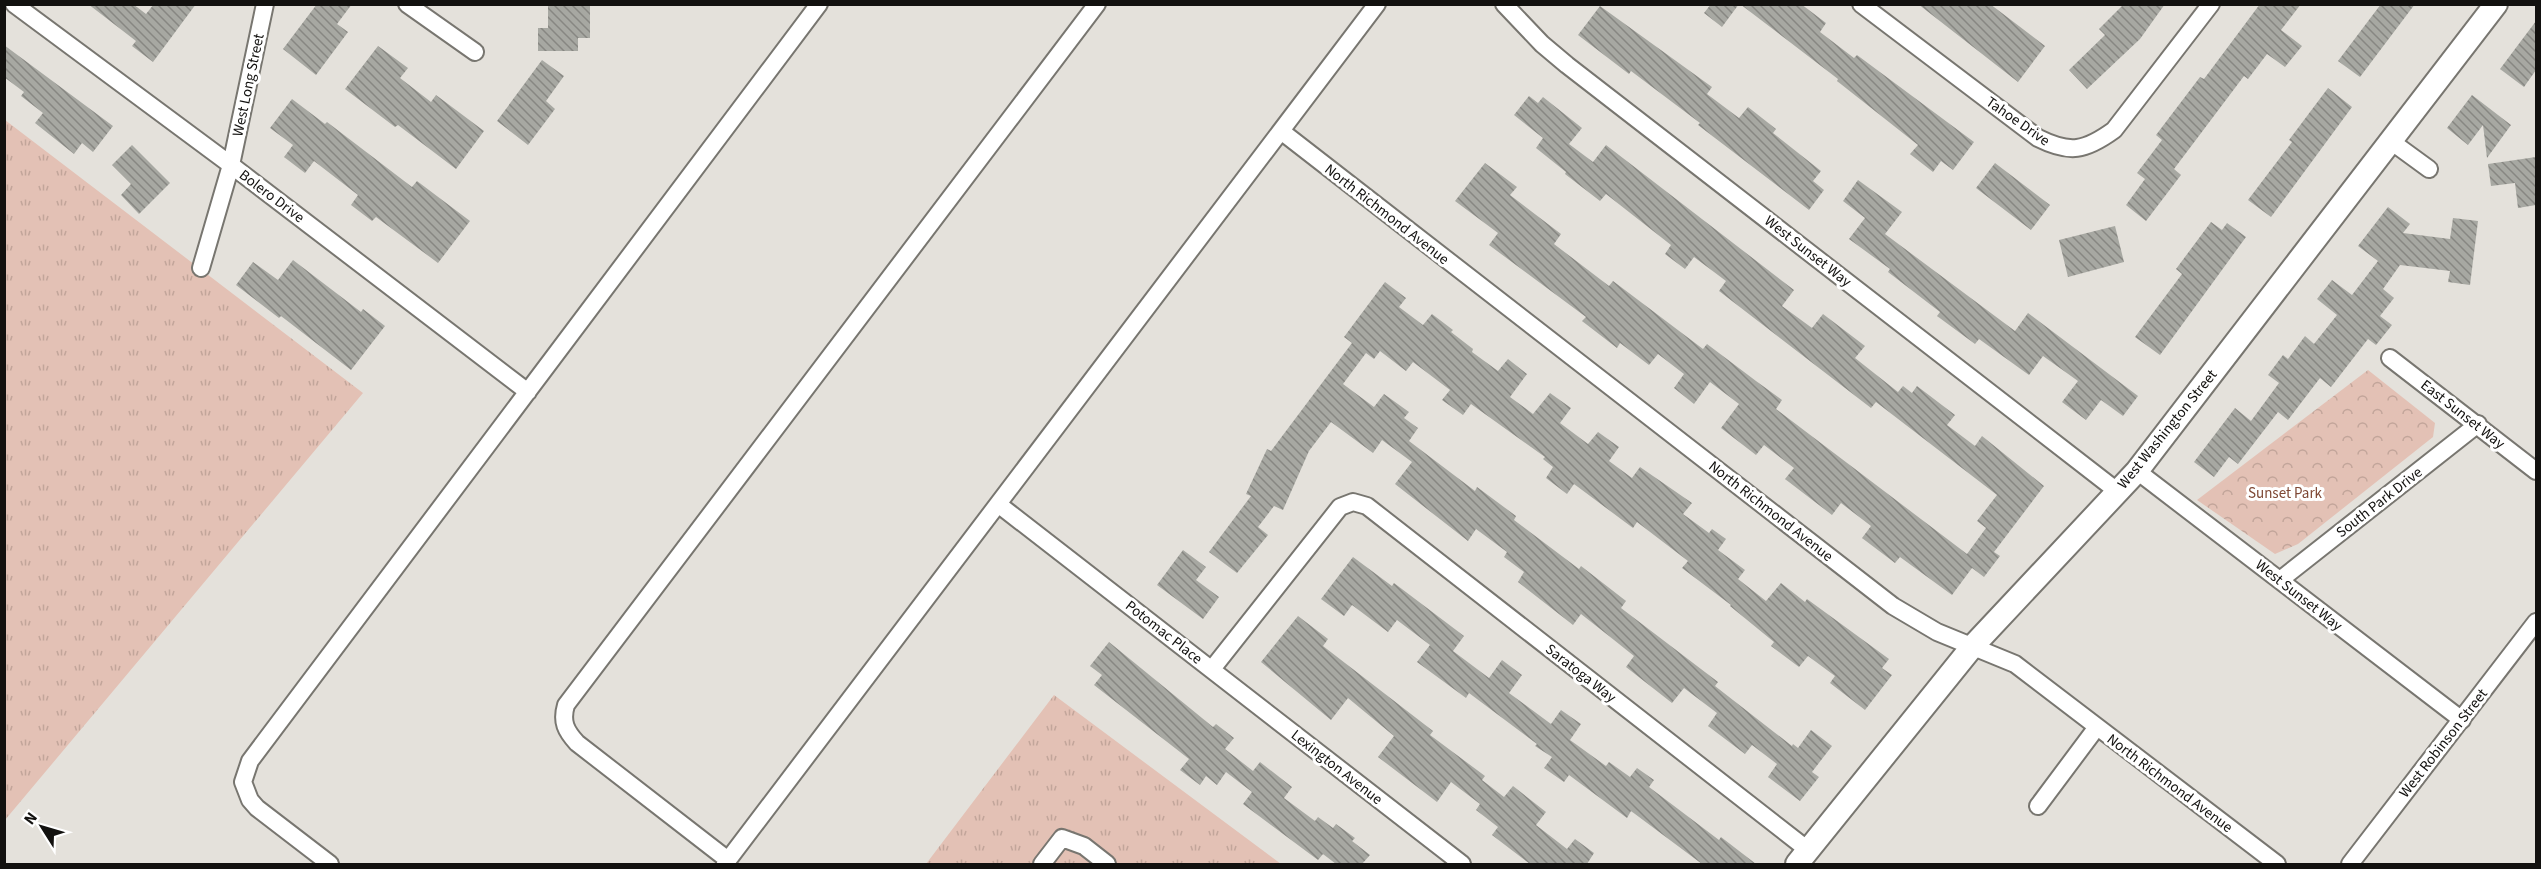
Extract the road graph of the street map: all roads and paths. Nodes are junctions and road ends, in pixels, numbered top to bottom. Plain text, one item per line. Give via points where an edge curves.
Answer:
1 (14, 4) edge
2 (265, 4) edge
3 (407, 4) edge
4 (819, 4) edge
5 (1096, 4) edge
6 (1377, 4) edge
7 (1504, 4) edge
8 (1861, 4) edge
9 (2211, 4) edge
10 (2496, 4) edge
11 (475, 52) dead end
12 (1281, 132) junction
13 (2392, 142) junction
14 (231, 165) junction
15 (2428, 169) dead end
16 (201, 268) dead end
17 (2390, 358) dead end
18 (528, 392) junction
19 (2478, 424) junction
20 (2137, 471) junction
21 (2536, 471) edge
22 (2117, 491) junction
23 (1353, 501) joint
24 (998, 504) junction
25 (2280, 580) junction
26 (2536, 622) edge
27 (1972, 647) junction
28 (1212, 669) junction
29 (2462, 720) junction
30 (2097, 727) junction
31 (2038, 806) dead end
32 (1802, 857) edge
33 (727, 862) edge
34 (330, 864) edge
35 (1042, 864) edge
36 (1107, 864) edge
37 (1462, 864) edge
38 (2277, 864) edge
39 (2350, 864) edge

1 - 14 street, Bolero Drive
2 - 14 street, West Long Street
3 - 11 street
4 - 18 street
5 - 33 street via 566,705 564,725 577,743
6 - 12 street
7 - 22 street, West Sunset Way via 1567,65
8 - 9 street, Tahoe Drive via 2038,138 2056,148 2079,149 2097,143 2114,130
10 - 13 street, West Washington Street
12 - 24 street
12 - 27 street, North Richmond Avenue via 1893,606
13 - 15 street
13 - 20 street, West Washington Street
14 - 16 street, West Long Street
14 - 18 street, Bolero Drive
17 - 19 street, East Sunset Way
18 - 34 street via 245,772 246,792 257,808
19 - 21 street, East Sunset Way
19 - 25 street, South Park Drive
20 - 22 street, West Washington Street
20 - 25 street, West Sunset Way
22 - 27 street, West Washington Street
23 - 28 street, Potomac Place via 1340,507
23 - 32 street, Saratoga Way via 1367,506
24 - 28 street, Potomac Place
24 - 33 street
25 - 29 street, West Sunset Way
26 - 29 street, West Robinson Street
27 - 30 street, North Richmond Avenue via 2015,664
27 - 32 street, West Washington Street
28 - 37 street, Lexington Avenue
29 - 39 street, West Robinson Street
30 - 31 street
30 - 38 street, North Richmond Avenue
35 - 36 street via 1062,838 1084,846

